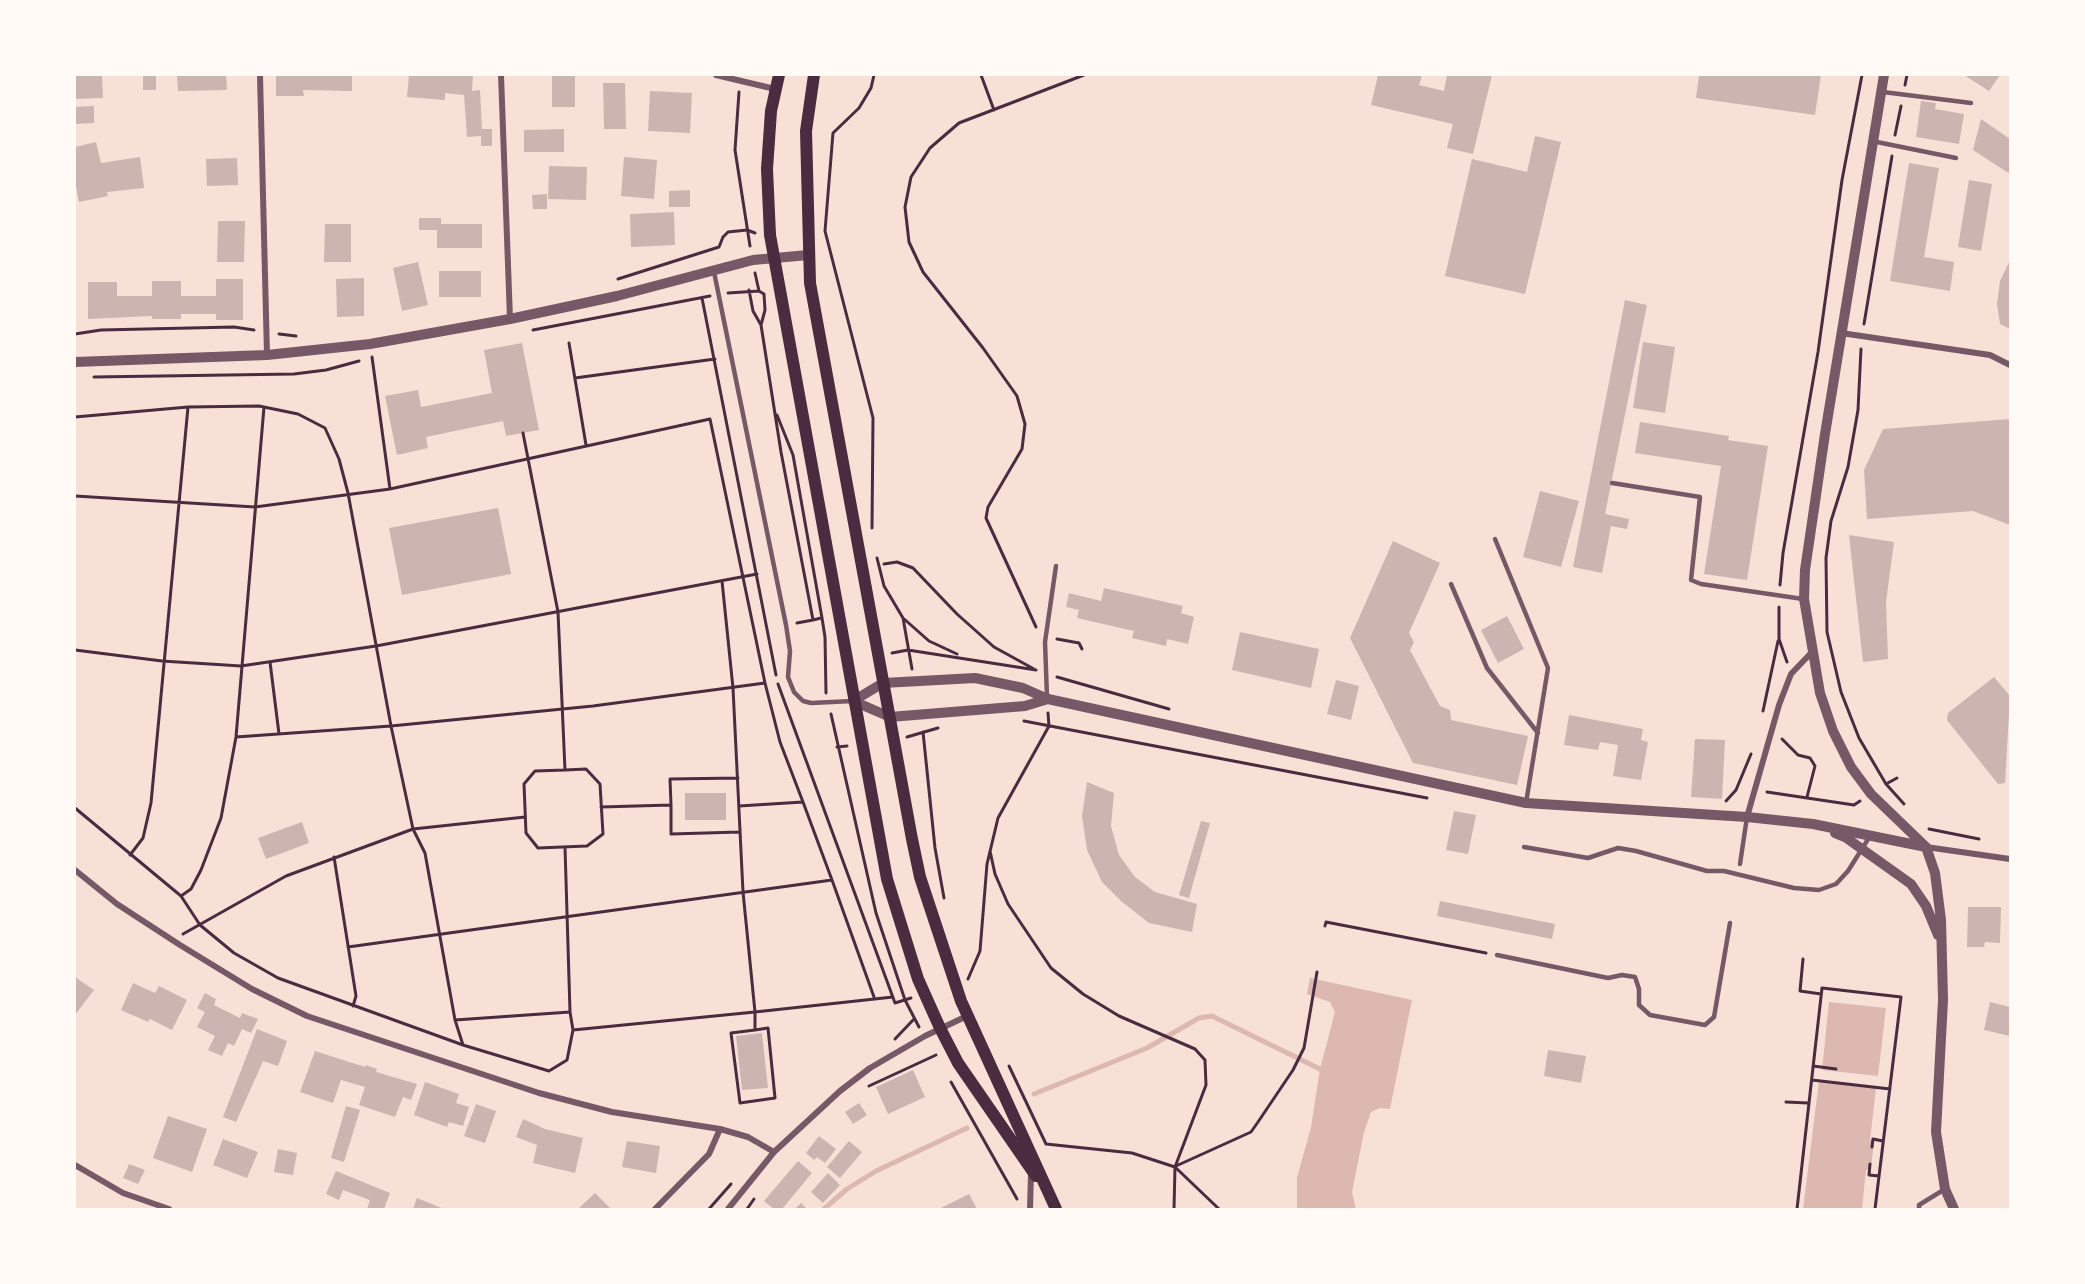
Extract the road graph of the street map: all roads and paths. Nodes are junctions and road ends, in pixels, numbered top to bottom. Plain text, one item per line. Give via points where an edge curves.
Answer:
1 (260, 75) edge
2 (501, 75) edge
3 (716, 75) edge
4 (779, 75) edge
5 (814, 75) edge
6 (822, 75) edge
7 (874, 75) edge
8 (981, 75) edge
9 (1084, 75) edge
10 (1862, 75) edge
11 (1884, 75) edge
12 (1907, 75) edge
13 (740, 80) junction
14 (775, 89) junction
15 (1880, 91) junction
16 (1903, 94) junction
17 (1971, 103) dead end
18 (808, 108) junction
19 (994, 110) junction
20 (1872, 141) junction
21 (1894, 145) junction
22 (1956, 158) dead end
23 (808, 255) junction
24 (773, 257) junction
25 (713, 269) junction
26 (612, 281) dead end
27 (749, 290) dead end
28 (759, 291) dead end
29 (510, 319) junction
30 (760, 325) junction
31 (267, 332) junction
32 (75, 333) edge
33 (1841, 333) junction
34 (301, 336) dead end
35 (1862, 336) junction
36 (569, 343) dead end
37 (370, 344) junction
38 (267, 355) junction
39 (715, 359) dead end
40 (75, 362) edge
41 (2010, 364) edge
42 (575, 378) junction
43 (188, 407) junction
44 (264, 407) junction
45 (777, 415) junction
46 (75, 417) edge
47 (523, 433) dead end
48 (586, 446) junction
49 (530, 458) junction
50 (1612, 483) dead end
51 (390, 489) junction
52 (348, 494) junction
53 (75, 496) edge
54 (179, 502) junction
55 (255, 507) junction
56 (873, 537) dead end
57 (1495, 539) dead end
58 (877, 556) dead end
59 (884, 564) dead end
60 (1056, 566) dead end
61 (757, 574) dead end
62 (742, 577) junction
63 (722, 581) junction
64 (1451, 584) dead end
65 (1779, 596) junction
66 (1804, 600) junction
67 (558, 612) junction
68 (822, 618) junction
69 (903, 618) junction
70 (1779, 639) junction
71 (1045, 642) junction
72 (376, 646) junction
73 (1082, 649) dead end
74 (75, 650) edge
75 (1812, 652) junction
76 (162, 661) junction
77 (270, 662) junction
78 (242, 666) junction
79 (1046, 673) junction
80 (1791, 674) junction
81 (914, 679) junction
82 (883, 682) junction
83 (765, 683) junction
84 (733, 688) junction
85 (1048, 699) junction
86 (854, 701) junction
87 (828, 703) junction
88 (563, 709) junction
89 (1180, 712) dead end
90 (920, 714) junction
91 (890, 717) junction
92 (1761, 719) dead end
93 (391, 726) junction
94 (1049, 726) dead end
95 (1772, 729) junction
96 (1538, 733) junction
97 (279, 734) junction
98 (236, 737) junction
99 (1752, 752) dead end
100 (565, 770) junction
101 (738, 778) junction
102 (1897, 778) dead end
103 (1886, 784) junction
104 (1736, 790) junction
105 (1754, 791) junction
106 (1871, 794) junction
107 (1807, 798) junction
108 (803, 802) junction
109 (1526, 803) junction
110 (1723, 804) dead end
111 (670, 805) junction
112 (1905, 805) dead end
113 (739, 806) junction
114 (601, 807) junction
115 (75, 808) edge
116 (525, 817) junction
117 (1747, 817) junction
118 (1813, 824) junction
119 (413, 829) junction
120 (740, 832) junction
121 (1872, 834) junction
122 (565, 847) junction
123 (1524, 847) dead end
124 (1926, 847) junction
125 (989, 848) junction
126 (1862, 849) junction
127 (130, 855) junction
128 (334, 857) junction
129 (2009, 859) edge
130 (1740, 864) dead end
131 (75, 870) edge
132 (832, 880) junction
133 (743, 892) junction
134 (181, 896) junction
135 (945, 901) dead end
136 (567, 916) junction
137 (1730, 923) dead end
138 (200, 925) junction
139 (1325, 926) dead end
140 (441, 933) junction
141 (1941, 941) junction
142 (180, 945) junction
143 (348, 947) junction
144 (1497, 955) joint
145 (1803, 959) dead end
146 (966, 970) dead end
147 (1317, 972) dead end
148 (969, 979) junction
149 (973, 988) dead end
150 (1821, 994) junction
151 (874, 997) junction
152 (893, 997) dead end
153 (905, 1000) dead end
154 (353, 1006) junction
155 (570, 1012) junction
156 (755, 1012) junction
157 (967, 1016) junction
158 (455, 1020) junction
159 (940, 1028) junction
160 (573, 1030) junction
161 (755, 1030) junction
162 (463, 1045) junction
163 (1005, 1058) dead end
164 (942, 1065) dead end
165 (1813, 1066) junction
166 (1836, 1069) dead end
167 (947, 1076) dead end
168 (1811, 1080) junction
169 (867, 1088) dead end
170 (1890, 1089) junction
171 (1786, 1102) dead end
172 (1809, 1103) junction
173 (720, 1129) junction
174 (1884, 1141) junction
175 (1872, 1147) dead end
176 (774, 1152) junction
177 (1870, 1164) dead end
178 (75, 1165) edge
179 (1175, 1167) junction
180 (1031, 1170) junction
181 (1879, 1176) junction
182 (1046, 1189) junction
183 (1945, 1189) junction
184 (757, 1193) dead end
185 (1018, 1199) dead end
186 (170, 1209) edge
187 (655, 1209) edge
188 (728, 1209) edge
189 (747, 1209) edge
190 (1030, 1209) edge
191 (1056, 1209) edge
192 (1174, 1209) edge
193 (1219, 1209) edge
194 (1797, 1209) edge
195 (1875, 1209) edge
196 (1919, 1209) edge
197 (1954, 1209) edge

1 - 31 street
2 - 29 street
3 - 13 street
4 - 14 main road
5 - 18 main road
6 - 18 main road
7 - 56 path via 859,108 833,133 825,231 873,418
8 - 19 path
9 - 19 path
10 - 65 path via 1791,500
11 - 15 street
12 - 16 path
13 - 14 street
13 - 26 path via 735,150 747,230 728,232 719,248
14 - 24 main road via 767,169
15 - 16 lane
15 - 20 street
16 - 17 lane
16 - 21 path
18 - 23 main road
19 - 71 path via 959,123 930,148 911,177 905,207 909,242 923,272 1017,396 1025,424 1022,449 988,507 986,518
20 - 21 lane
20 - 33 street
21 - 22 lane
21 - 35 path
23 - 24 street
23 - 82 main road via 816,318
24 - 25 street
24 - 86 main road
25 - 29 street via 617,296
25 - 87 lane via 786,625 788,677 803,701
27 - 30 path
28 - 30 path via 764,294 765,310
29 - 37 street
30 - 45 path
31 - 32 path via 234,327
31 - 34 path
31 - 38 street
33 - 35 street
33 - 66 street via 1805,570
35 - 41 street via 1990,355
35 - 103 path via 1858,410 1848,467 1831,521 1824,596 1827,632 1841,692 1859,738
36 - 42 path
37 - 38 street
37 - 51 path
38 - 40 street
39 - 42 path
42 - 48 path
43 - 44 path
43 - 46 path
43 - 54 path
44 - 52 path via 298,414 325,428 339,459
44 - 55 path
45 - 68 path via 793,455
45 - 68 path via 813,620
47 - 49 path
48 - 49 path
48 - 62 path via 710,419
49 - 51 path
49 - 67 path
50 - 65 lane via 1700,497 1691,580
51 - 52 path
52 - 55 path
52 - 72 path
53 - 54 path
54 - 55 path
54 - 76 path
55 - 78 path
57 - 96 lane via 1548,668
58 - 69 path via 884,586
59 - 69 path via 897,562 913,568 994,646 1035,670 961,656 929,641
60 - 71 lane
61 - 62 path
62 - 63 path
62 - 83 path
63 - 67 path
63 - 84 path
64 - 96 lane via 1487,668
65 - 66 lane
65 - 70 path
66 - 75 street
67 - 72 path
67 - 88 path
68 - 87 path
69 - 81 path
70 - 80 path
70 - 92 path
71 - 73 path via 1054,638 1079,643
71 - 79 lane
72 - 77 path
72 - 93 path
74 - 76 path
75 - 80 street
75 - 106 street via 1833,730 1851,767
76 - 78 path
76 - 127 path via 151,803 143,838
77 - 78 path
77 - 97 path
78 - 98 path
79 - 85 lane
79 - 89 path
80 - 95 street
81 - 82 street
81 - 85 street via 975,678 1023,688
82 - 86 street
82 - 91 main road
83 - 84 path
83 - 108 path via 780,742
84 - 88 path
84 - 101 path
85 - 90 street via 1025,706
85 - 109 street
86 - 87 lane
86 - 91 street
86 - 159 main road via 887,879 918,979
87 - 153 path via 876,912
88 - 93 path
88 - 100 path
90 - 91 street
90 - 135 path
91 - 157 main road via 920,877
93 - 97 path
93 - 119 path
94 - 125 path via 998,818
95 - 105 street
95 - 107 path via 1815,766
96 - 109 lane
97 - 98 path
98 - 134 path via 221,818 201,870 191,889
99 - 104 path
100 - 114 path via 586,769 600,784
100 - 116 path via 536,771 524,784
101 - 111 path via 670,779
101 - 113 path
102 - 103 path
103 - 106 path
103 - 112 path
104 - 105 path
104 - 110 path
105 - 107 path
105 - 117 street
106 - 107 path via 1854,805
106 - 124 street
108 - 113 path
108 - 132 path
109 - 117 street
111 - 114 path
111 - 120 path via 671,834
113 - 120 path
114 - 122 path via 603,834 587,846
115 - 127 path
116 - 119 path
116 - 122 path via 526,833 538,848
117 - 118 street
117 - 130 lane
118 - 121 street
118 - 126 street
119 - 128 path
119 - 140 path via 425,853
120 - 133 path
121 - 124 street
121 - 126 lane
122 - 136 path
123 - 126 lane via 1588,858 1618,848 1707,871 1724,870 1794,888 1819,890 1836,884
124 - 129 street
124 - 141 street via 1938,892
125 - 148 path via 983,934
125 - 179 path via 1008,904 1051,968 1083,994 1146,1030 1195,1049 1205,1060 1206,1085
126 - 141 street via 1911,884 1926,906
127 - 134 path
128 - 138 path via 286,876
128 - 143 path
131 - 142 street via 117,904
132 - 133 path
132 - 151 path
133 - 136 path
133 - 156 path
134 - 138 path
136 - 140 path
136 - 155 path
137 - 144 lane via 1714,1017 1705,1025 1650,1015 1640,1005 1635,977 1608,978
138 - 142 path via 184,933
138 - 154 path via 234,953 278,978
139 - 144 path via 1326,922
140 - 143 path
140 - 158 path
141 - 183 street via 1943,1000 1936,1132
142 - 173 street via 252,989 307,1016 539,1093 612,1112
143 - 154 path via 356,996
145 - 150 path via 1800,992
146 - 148 path
147 - 179 path via 1304,1048 1251,1132
148 - 149 path
150 - 165 path
150 - 170 path via 1822,988 1901,997
151 - 152 path
151 - 156 path
154 - 162 path
155 - 158 path
155 - 160 path
156 - 160 path
156 - 161 path
157 - 159 street
157 - 182 main road
158 - 162 path
159 - 176 street via 870,1068
159 - 180 main road via 958,1063
160 - 162 path via 567,1060 549,1071
161 - 161 path via 730,1033 740,1103 775,1098 768,1028
163 - 179 path via 1046,1144 1132,1153
164 - 169 path via 936,1055
165 - 166 path
165 - 168 path
167 - 185 path
168 - 170 path
168 - 172 path
170 - 174 path
171 - 172 path
172 - 194 path
173 - 176 street via 748,1137
173 - 187 street via 710,1154
174 - 175 path via 1873,1139
174 - 181 path
176 - 188 street
177 - 181 path via 1869,1175
178 - 186 street via 123,1193
179 - 192 path
179 - 193 path
180 - 182 main road
180 - 190 street
181 - 195 path
182 - 191 main road
183 - 196 lane via 1919,1205
183 - 197 street
184 - 189 path

